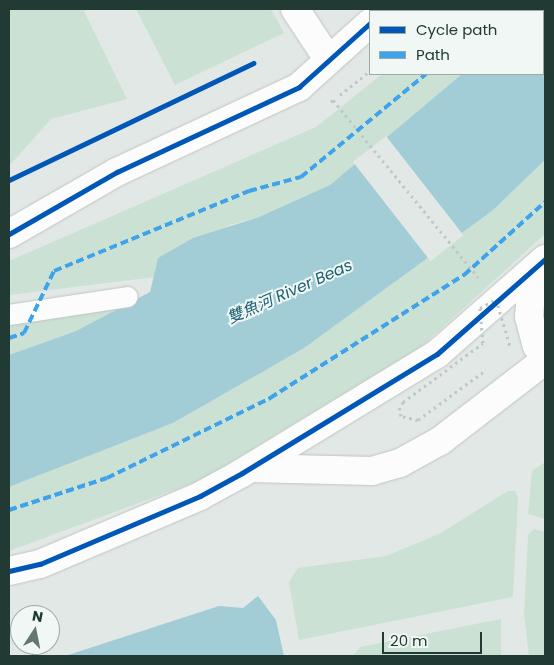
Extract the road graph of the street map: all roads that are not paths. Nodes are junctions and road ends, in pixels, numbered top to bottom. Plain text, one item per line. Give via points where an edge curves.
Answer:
1 (295, 9) edge
2 (369, 25) edge
3 (328, 60) junction
4 (9, 234) edge
5 (539, 265) edge
6 (128, 297) dead end
7 (9, 315) edge
8 (545, 356) edge
9 (545, 360) edge
10 (250, 468) junction
11 (9, 571) edge

1 - 3 street
2 - 3 street
3 - 4 street via 299,87 117,172
5 - 8 street via 529,317 536,346
5 - 10 street via 437,354
6 - 7 lane
9 - 10 street via 440,441 400,463 372,471
10 - 11 street via 192,500 40,564

